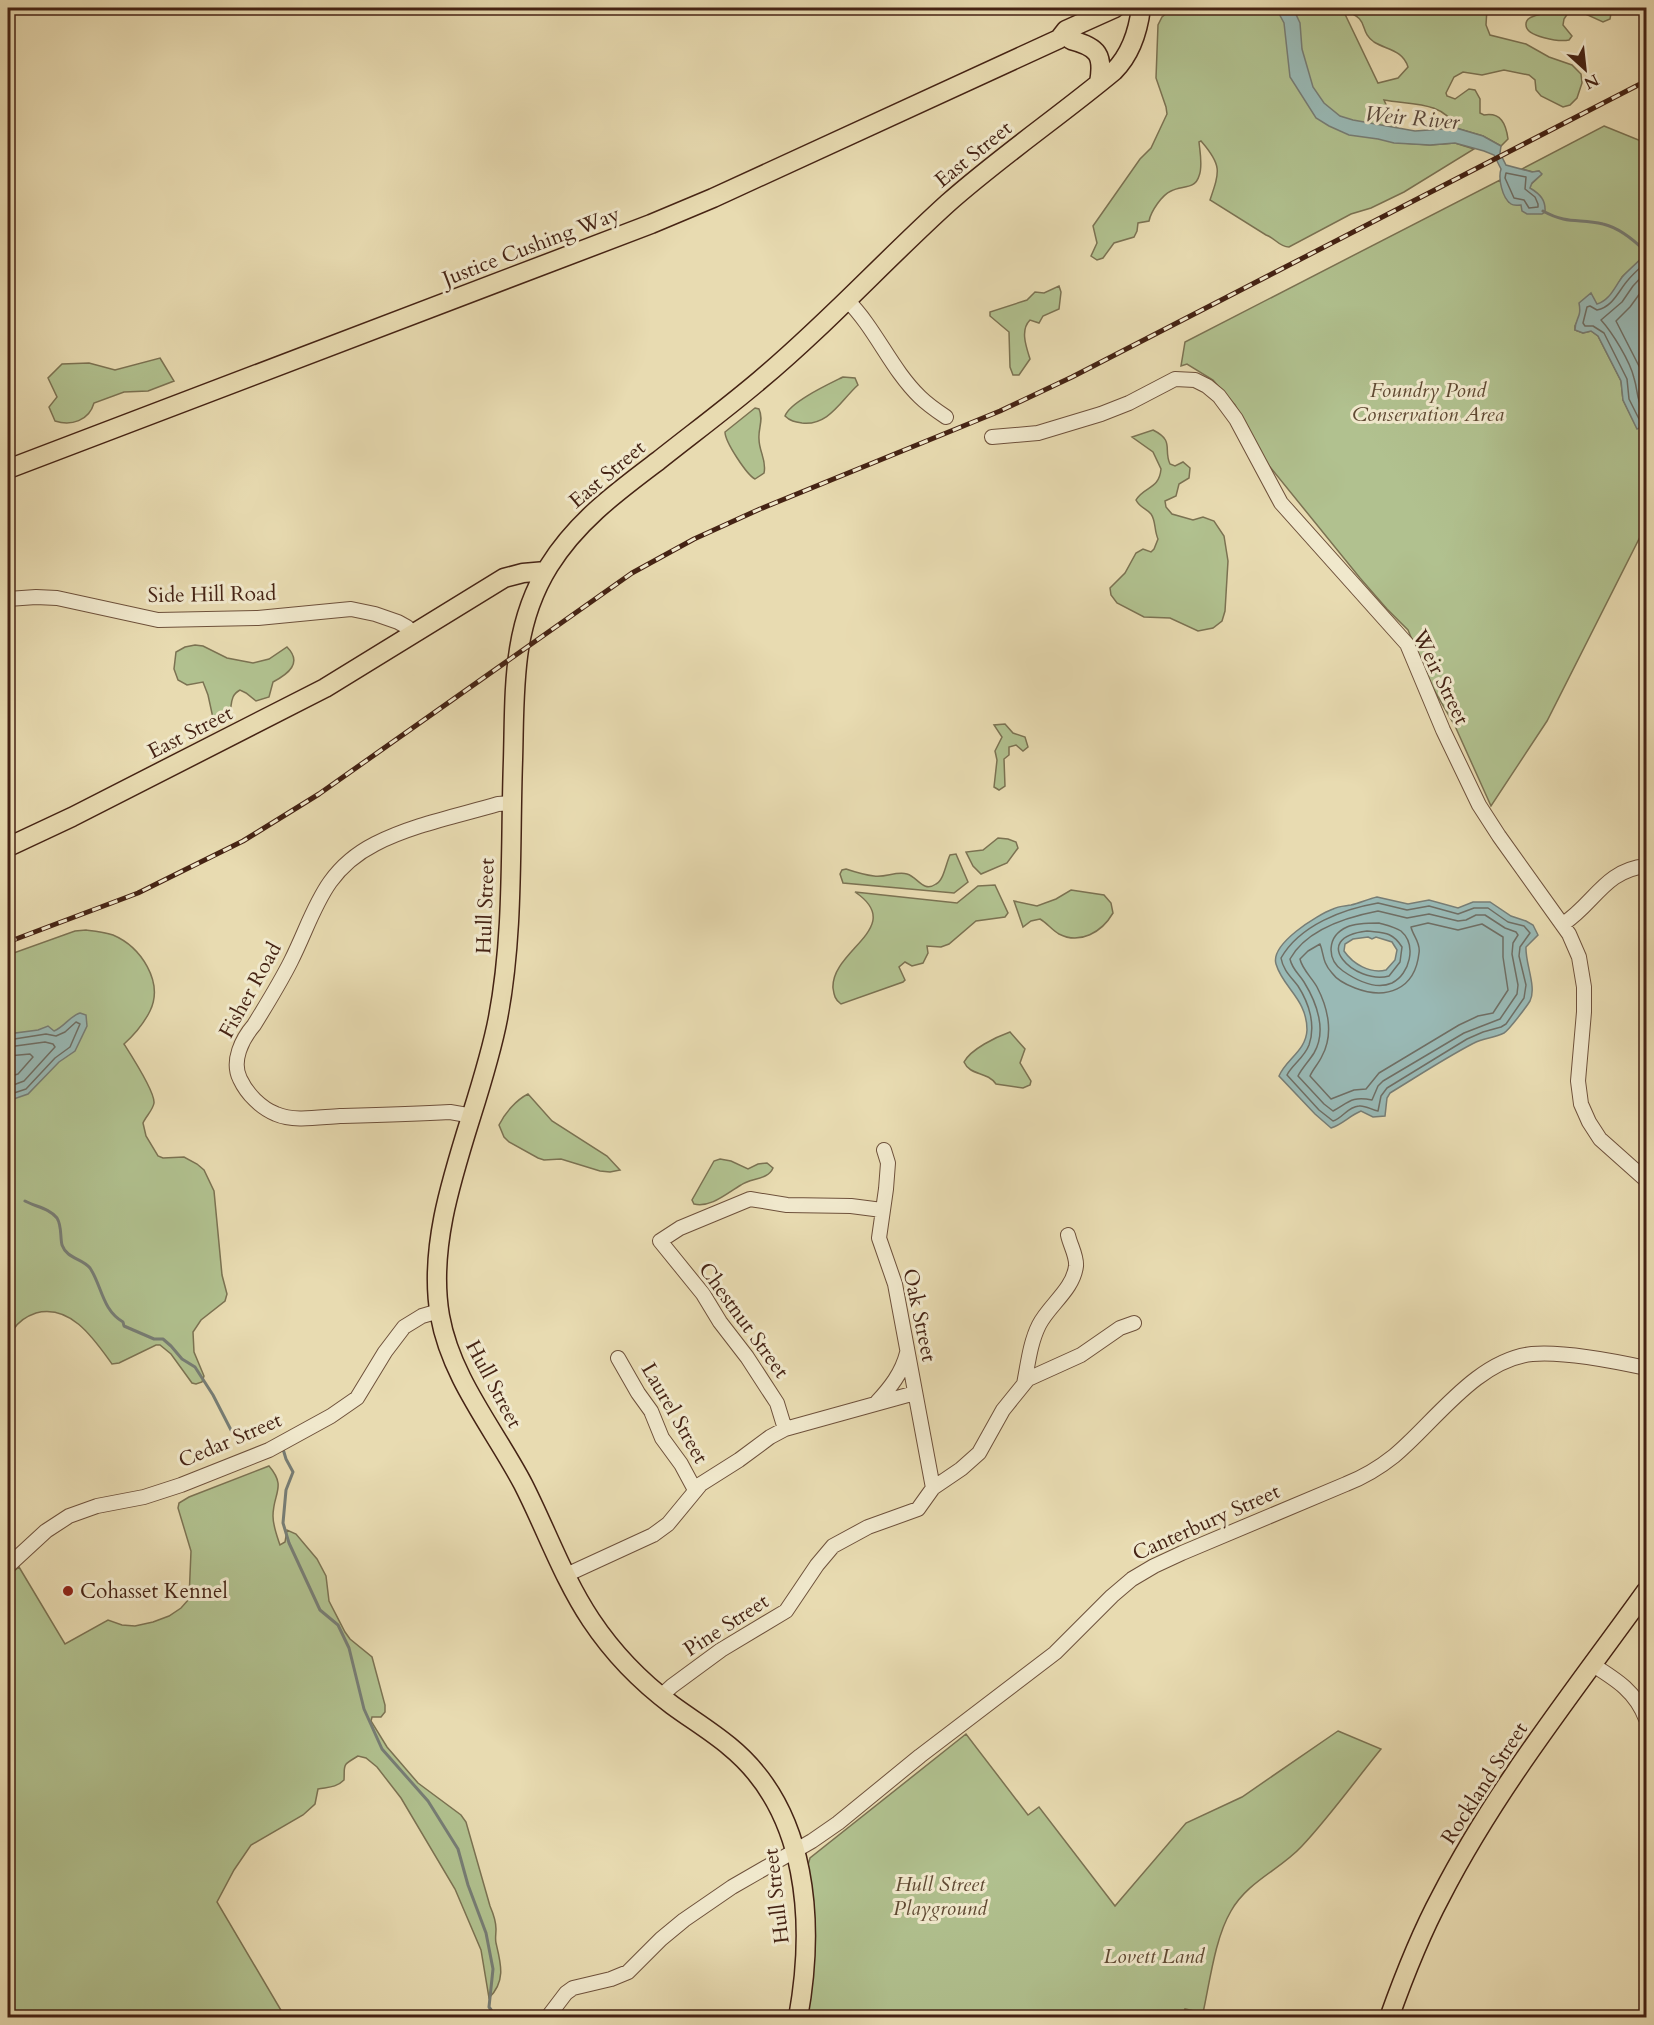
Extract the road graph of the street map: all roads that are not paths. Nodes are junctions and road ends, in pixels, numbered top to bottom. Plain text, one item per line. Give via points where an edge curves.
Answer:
1 (1115, 8) edge
2 (1143, 8) edge
3 (1065, 39) junction
4 (1099, 83) junction
5 (847, 300) junction
6 (946, 417) dead end
7 (993, 437) dead end
8 (8, 469) edge
9 (546, 571) junction
10 (504, 578) junction
11 (535, 594) junction
12 (8, 599) edge
13 (412, 635) junction
14 (512, 803) junction
15 (8, 847) edge
16 (1647, 866) edge
17 (1563, 924) junction
18 (473, 1116) junction
19 (884, 1150) dead end
20 (1647, 1180) edge
21 (882, 1210) junction
22 (1068, 1235) dead end
23 (439, 1311) junction
24 (1134, 1323) dead end
25 (908, 1349) junction
26 (618, 1358) dead end
27 (1647, 1368) edge
28 (1024, 1384) junction
29 (915, 1393) junction
30 (875, 1404) junction
31 (785, 1429) junction
32 (933, 1488) junction
33 (695, 1490) junction
34 (8, 1566) edge
35 (566, 1575) junction
36 (1647, 1591) edge
37 (1593, 1665) junction
38 (661, 1696) junction
39 (1647, 1719) edge
40 (795, 1850) junction
41 (547, 2018) edge
42 (798, 2018) edge
43 (1389, 2018) edge

1 - 3 main road, Justice Cushing Way via 1066,30
2 - 3 main road, Justice Cushing Way
2 - 4 main road, East Street via 1129,51
3 - 4 main road via 1096,51 1101,66
3 - 8 main road, Justice Cushing Way via 651,224
4 - 5 main road, East Street via 952,199
5 - 6 street via 908,384
5 - 9 main road, East Street via 784,360 598,508
7 - 17 street, Weir Street via 1038,433 1101,414 1175,379 1195,380 1213,390 1236,419 1281,503 1407,644 1479,805
9 - 10 main road, East Street
9 - 11 main road, Hull Street
10 - 11 main road
10 - 13 main road, East Street
11 - 14 main road, Hull Street via 516,663
12 - 13 street, Side Hill Road via 57,598 158,620 258,618 351,609 398,622
13 - 15 main road, East Street via 270,717
14 - 18 main road, Hull Street via 504,982
14 - 18 street, Fisher Road via 388,838 364,850 342,869 317,901 291,960 248,1032 237,1059 238,1075 248,1092 268,1110 284,1116 450,1112
16 - 17 street via 1632,868 1611,879
17 - 20 street, Weir Street via 1576,949 1583,978 1578,1090 1581,1104 1600,1139
18 - 23 main road, Hull Street via 440,1231 436,1277
19 - 21 street, Oak Street via 888,1163
21 - 25 street, Oak Street via 879,1238 893,1278
21 - 31 street, Chestnut Street via 750,1199 689,1224 660,1241 703,1294 777,1403
22 - 28 street via 1076,1260 1074,1275 1040,1324
23 - 34 street, Cedar Street via 404,1328 384,1352 357,1398 331,1416 269,1450 181,1485 69,1516
23 - 35 main road, Hull Street via 460,1374 520,1480
24 - 28 street, Pine Street
25 - 29 street, Oak Street
25 - 30 street via 893,1384
26 - 33 street, Laurel Street
27 - 40 street, Canterbury Street via 1548,1354 1524,1356 1496,1367 1462,1391 1399,1452 1372,1472 1182,1553 1132,1579 1037,1668 838,1823
28 - 32 street, Pine Street via 1003,1410 979,1454
29 - 30 street
29 - 32 street, Oak Street
30 - 31 street
31 - 33 street
32 - 38 street, Pine Street via 914,1512 868,1527 833,1546 786,1611 721,1650
33 - 35 street via 668,1524 653,1535
35 - 38 main road, Hull Street via 609,1645
36 - 37 main road, Rockland Street
37 - 39 street via 1626,1687
37 - 43 main road, Rockland Street via 1506,1787 1458,1864 1423,1932
38 - 40 main road, Hull Street via 752,1768 780,1807
40 - 41 street, Canterbury Street via 684,1920 628,1972 573,1988
40 - 42 main road, Hull Street via 805,1931

